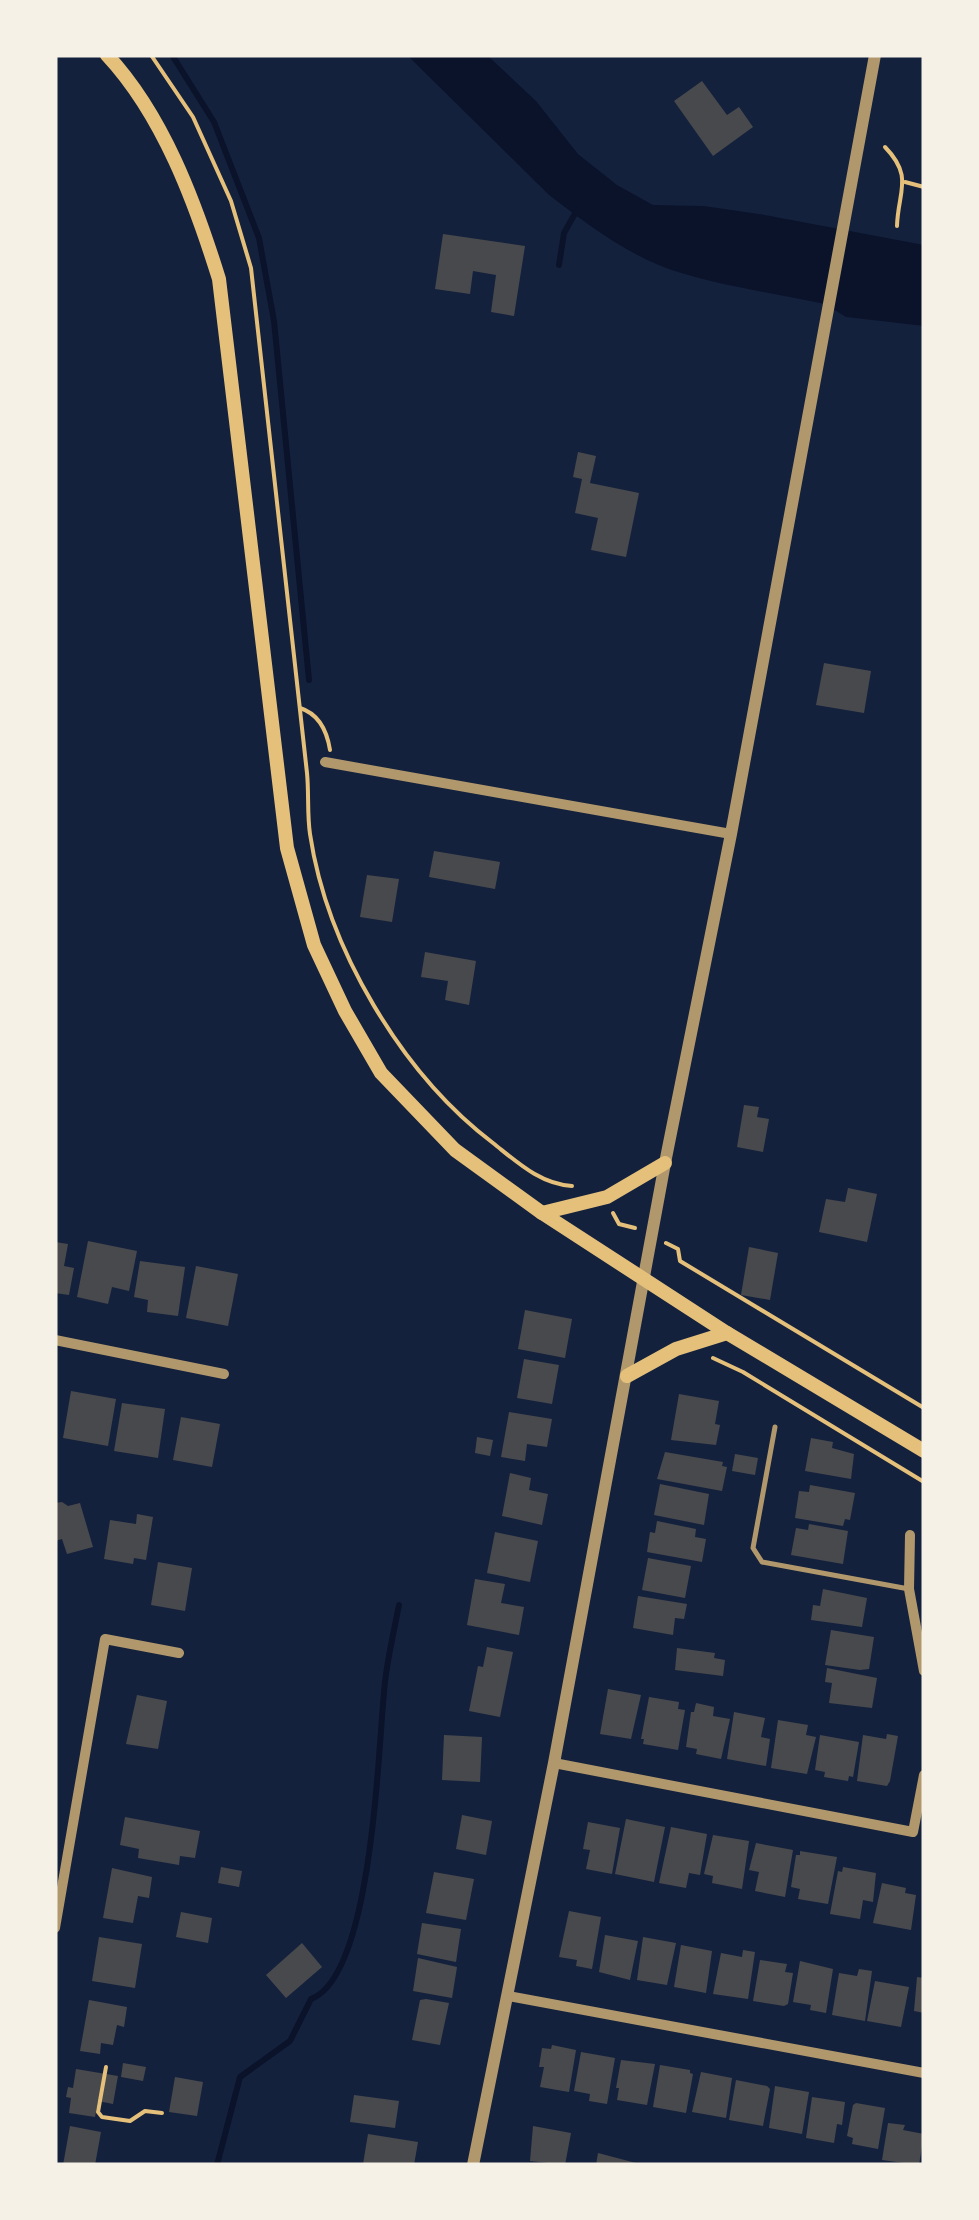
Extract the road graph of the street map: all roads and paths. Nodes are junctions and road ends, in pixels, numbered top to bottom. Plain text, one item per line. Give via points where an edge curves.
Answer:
1 (107, 55) edge
2 (151, 55) edge
3 (874, 55) edge
4 (884, 148) dead end
5 (904, 182) junction
6 (924, 187) edge
7 (897, 226) dead end
8 (300, 708) junction
9 (328, 763) joint
10 (730, 834) junction
11 (665, 1163) junction
12 (579, 1185) dead end
13 (612, 1212) dead end
14 (542, 1214) junction
15 (628, 1224) dead end
16 (672, 1246) dead end
17 (643, 1278) junction
18 (727, 1333) junction
19 (55, 1340) edge
20 (707, 1355) dead end
21 (224, 1374) dead end
22 (627, 1376) junction
23 (924, 1408) edge
24 (775, 1427) dead end
25 (924, 1452) edge
26 (924, 1482) edge
27 (910, 1535) dead end
28 (909, 1589) junction
29 (179, 1653) dead end
30 (924, 1671) edge
31 (554, 1763) junction
32 (924, 1774) edge
33 (59, 1877) edge
34 (55, 1928) edge
35 (508, 1996) junction
36 (106, 2067) dead end
37 (924, 2073) edge
38 (162, 2113) dead end
39 (473, 2165) edge

1 - 14 main road via 170,149 219,279 280,808 314,945 381,1073 455,1150
2 - 8 path via 193,118 231,201 251,268
3 - 10 street
4 - 5 path
5 - 6 path
5 - 7 path
8 - 9 path via 321,722
8 - 12 path via 309,833 329,906 392,1034 448,1107 546,1182
9 - 10 street
10 - 11 street
11 - 14 main road via 606,1197
11 - 17 street
13 - 15 path via 619,1225
14 - 17 main road
16 - 23 path via 680,1261
17 - 18 main road
17 - 22 street
18 - 22 main road via 676,1348
18 - 25 main road
19 - 21 street
20 - 26 path
22 - 31 street
24 - 28 lane via 753,1548 762,1562
27 - 28 street
28 - 30 street
29 - 33 street via 105,1639
31 - 32 street via 913,1832
31 - 35 street
33 - 34 street
35 - 37 street
35 - 39 street
36 - 38 path via 102,2117 130,2121 145,2110

